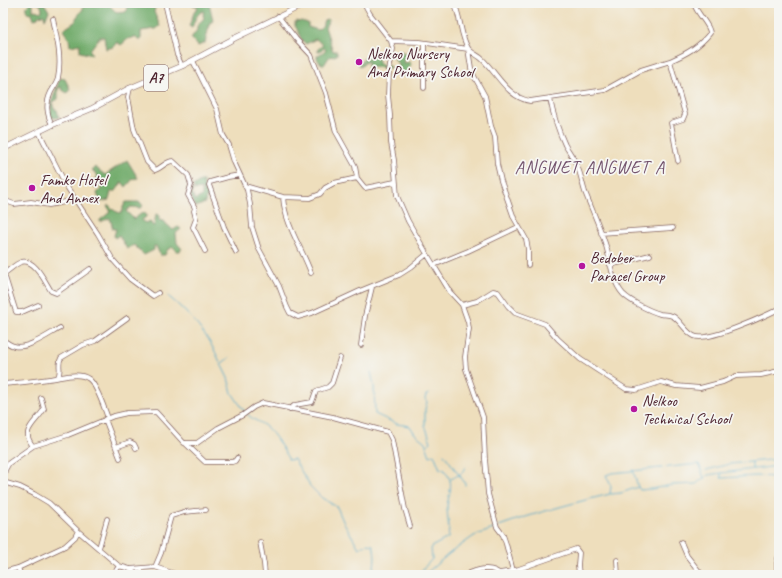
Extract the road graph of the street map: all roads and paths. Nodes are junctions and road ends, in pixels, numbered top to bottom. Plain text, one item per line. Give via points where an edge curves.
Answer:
1 (165, 3) edge
2 (306, 3) edge
3 (364, 3) edge
4 (454, 3) edge
5 (695, 3) edge
6 (294, 6) edge
7 (278, 16) junction
8 (53, 19) dead end
9 (391, 41) junction
10 (424, 43) junction
11 (468, 49) junction
12 (193, 61) junction
13 (670, 61) junction
14 (182, 66) junction
15 (130, 88) junction
16 (424, 88) dead end
17 (550, 99) junction
18 (52, 125) junction
19 (39, 132) junction
20 (3, 149) edge
21 (678, 161) dead end
22 (240, 175) junction
23 (357, 178) junction
24 (395, 182) junction
25 (245, 186) junction
26 (283, 197) junction
27 (74, 199) junction
28 (3, 200) edge
29 (518, 227) junction
30 (673, 228) dead end
31 (601, 233) junction
32 (205, 251) dead end
33 (236, 252) dead end
34 (427, 254) junction
35 (650, 255) dead end
36 (434, 265) junction
37 (528, 265) dead end
38 (610, 265) junction
39 (90, 269) dead end
40 (311, 273) dead end
41 (3, 274) edge
42 (372, 286) junction
43 (158, 293) dead end
44 (38, 305) dead end
45 (462, 305) junction
46 (779, 308) edge
47 (127, 318) dead end
48 (60, 328) dead end
49 (3, 340) edge
50 (360, 345) dead end
51 (340, 358) dead end
52 (779, 371) edge
53 (58, 377) junction
54 (3, 384) edge
55 (41, 398) dead end
56 (290, 409) junction
57 (107, 419) junction
58 (184, 443) junction
59 (33, 446) junction
60 (116, 447) junction
61 (136, 448) dead end
62 (120, 458) dead end
63 (237, 458) dead end
64 (206, 510) dead end
65 (107, 519) dead end
66 (410, 526) dead end
67 (78, 531) junction
68 (260, 542) dead end
69 (681, 542) dead end
70 (99, 548) junction
71 (779, 555) edge
72 (617, 560) dead end
73 (119, 566) junction
74 (155, 567) junction
75 (18, 568) junction
76 (130, 569) junction
77 (513, 571) junction
78 (3, 572) edge
79 (501, 574) edge
80 (21, 575) edge
81 (113, 575) edge
82 (136, 575) edge
83 (178, 575) edge
84 (265, 575) edge
85 (466, 575) edge
86 (579, 575) edge
87 (618, 575) edge
88 (702, 575) edge
89 (777, 575) edge

1 - 14 street
2 - 6 main road, A7
3 - 9 street
4 - 11 street
5 - 13 street via 710,33 687,54
6 - 7 main road, A7
7 - 12 main road, A7
7 - 23 street via 311,55 326,92 334,126 355,166
8 - 18 street via 60,59 58,79 47,104
9 - 10 street
9 - 24 street via 388,95
10 - 11 street
10 - 16 street
11 - 17 street via 481,58 500,82 520,98 530,101
11 - 29 street via 471,68 485,96 490,126 495,136 501,181
12 - 14 main road, A7
12 - 22 street via 217,109 223,135
13 - 17 street via 641,70 605,90
13 - 21 street via 685,114 683,120 671,123
14 - 15 main road, A7
15 - 18 main road, A7 via 93,108
15 - 32 street via 128,97 134,129 148,162 155,170 173,161 188,175 191,186 188,195 195,208 196,219 193,228
17 - 31 street via 558,127 577,165
18 - 19 main road, A7
19 - 20 main road, A7
19 - 27 street
22 - 25 street
22 - 33 street via 210,182 208,185
23 - 24 street via 365,188
23 - 26 street via 334,183 310,198
24 - 34 street via 397,196 408,221
25 - 26 street
25 - 42 street via 252,227 259,249 290,313 306,316
26 - 40 street via 291,229
27 - 28 street via 49,205 31,202 14,204
27 - 43 street via 116,264 151,295
29 - 36 street
29 - 37 street via 526,239
30 - 31 street
31 - 38 street
34 - 36 street
34 - 42 street via 406,271
35 - 38 street
36 - 45 street via 450,292
38 - 46 street via 615,280 624,294 641,306 676,318 697,338 739,327
39 - 41 street via 55,293 51,291 35,266 28,263 21,262
41 - 44 street via 16,312
42 - 50 street
45 - 52 street via 477,301 493,291 498,292 515,313 545,324 580,359 621,386 632,390 661,382 700,388 736,376 762,375
45 - 77 street via 469,329 466,369 483,417 488,494
47 - 53 street via 95,340 61,358
48 - 49 street via 21,346 14,346
51 - 56 street via 331,384 316,391 312,402
53 - 54 street
53 - 57 street via 76,376 90,380 98,393
55 - 59 street via 44,410 28,431 29,441
56 - 58 street via 270,404 254,406 197,443
56 - 66 street via 333,417 388,432 392,440
57 - 58 street via 154,412
57 - 59 street
57 - 60 street
58 - 63 street via 205,462 232,462
59 - 67 street via 9,463 3,482 20,487 44,500 58,510
60 - 61 street via 130,442
60 - 62 street
64 - 74 street via 171,516
65 - 70 street
67 - 70 street
67 - 75 street via 66,546
68 - 84 street
69 - 88 street via 687,556
70 - 73 street
71 - 89 street
72 - 87 street
73 - 76 street
73 - 81 street
74 - 76 street
74 - 83 street
75 - 78 street
75 - 80 street
76 - 82 street
77 - 79 street
77 - 86 street via 576,549 580,553
79 - 85 street via 492,569 484,569

